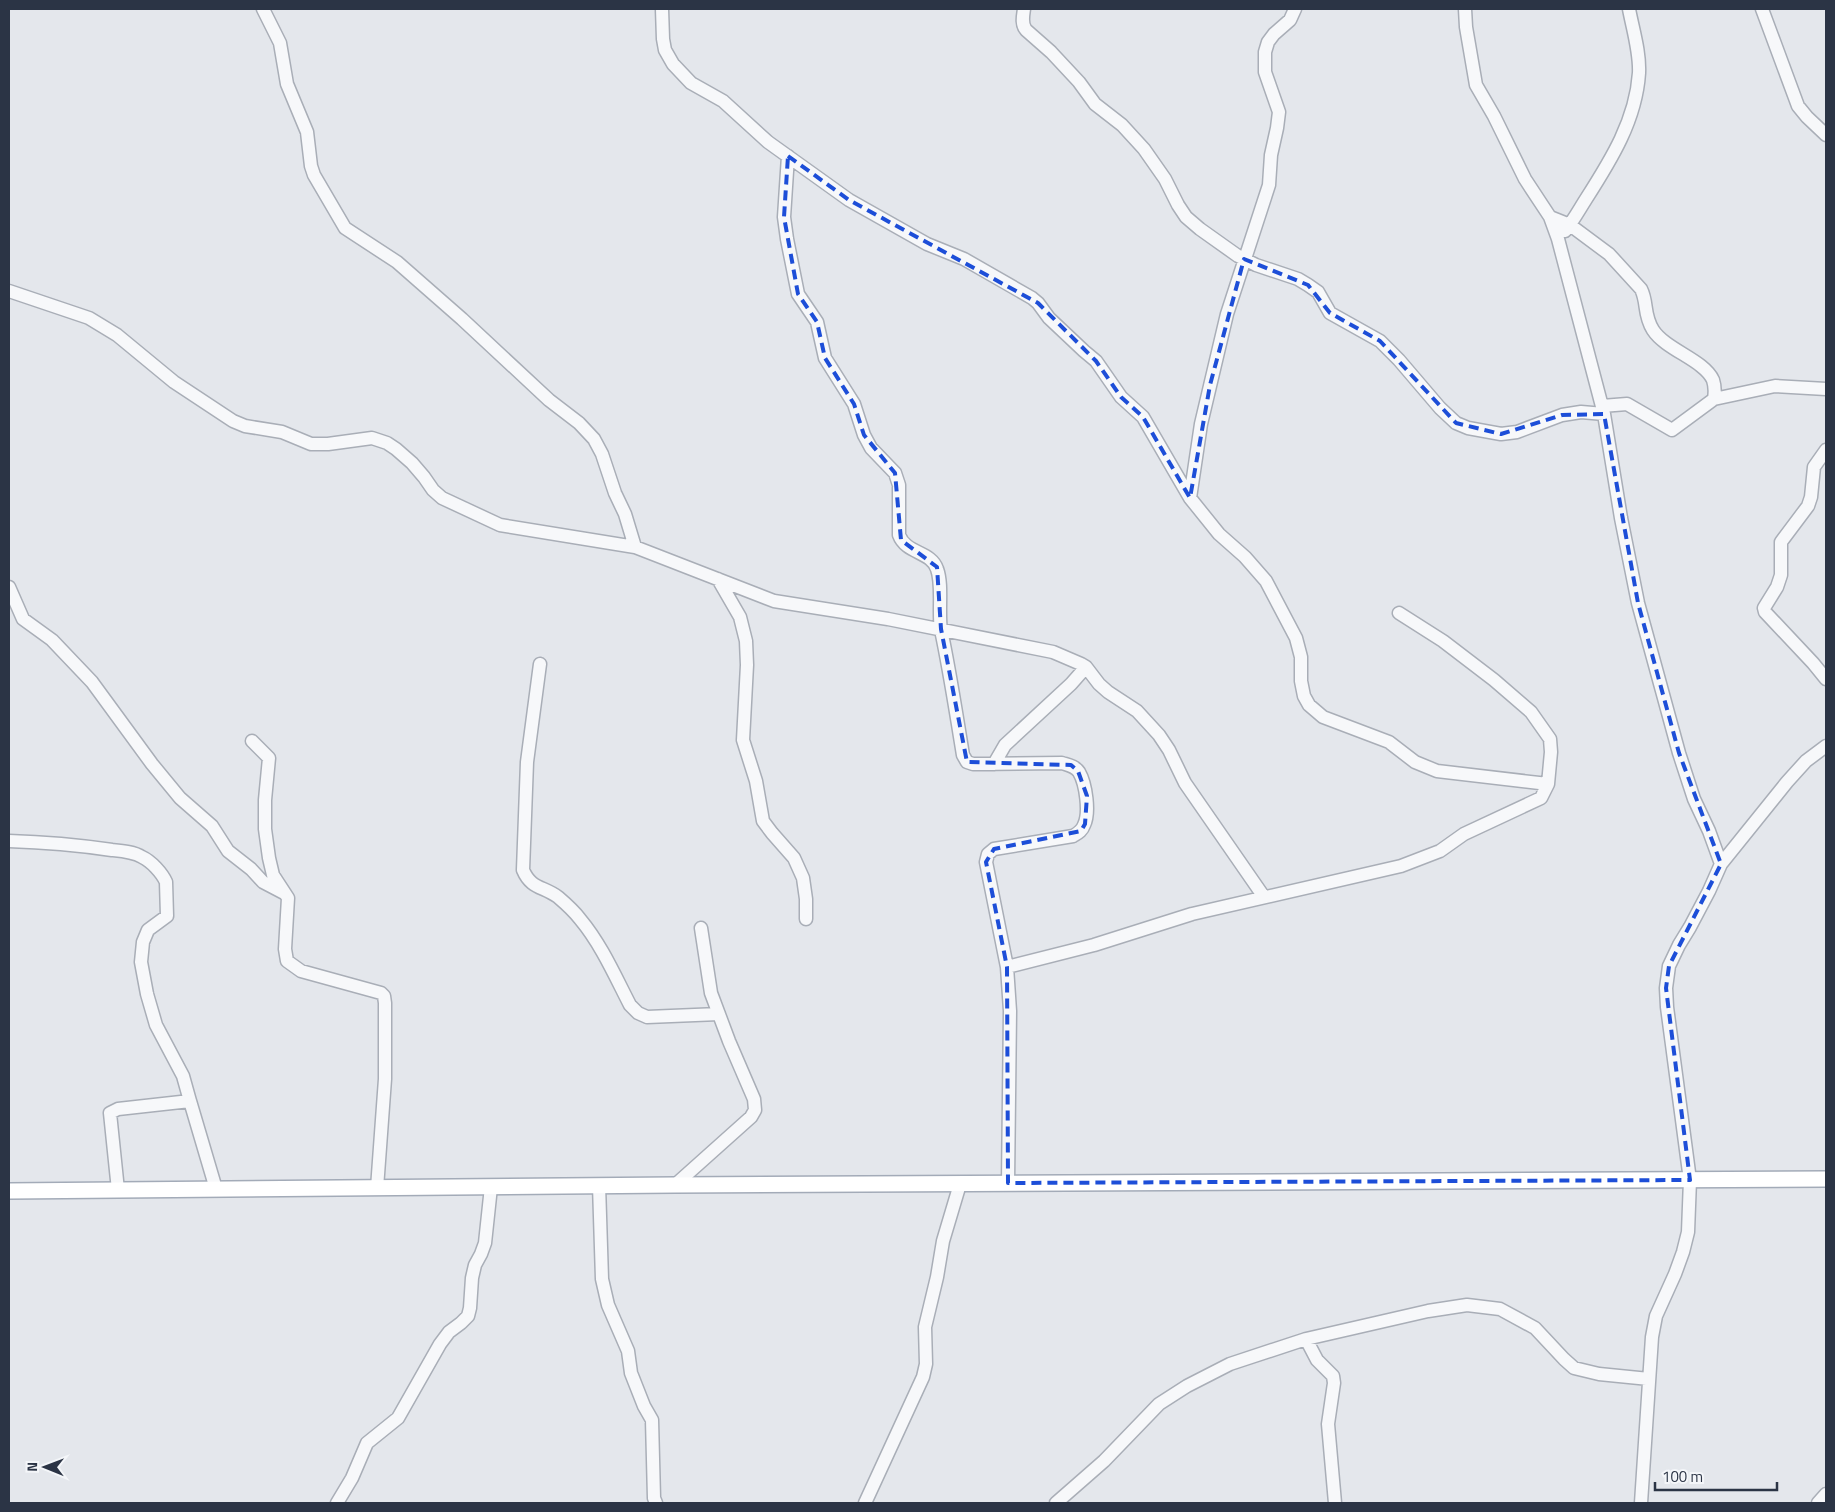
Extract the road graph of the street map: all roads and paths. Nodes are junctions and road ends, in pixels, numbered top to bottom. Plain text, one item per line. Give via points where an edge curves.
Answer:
1 (263, 9) edge
2 (662, 9) edge
3 (1024, 9) edge
4 (1295, 9) edge
5 (1465, 9) edge
6 (1629, 9) edge
7 (1762, 9) edge
8 (1826, 136) edge
9 (788, 156) junction
10 (1550, 217) junction
11 (1570, 225) junction
12 (1558, 239) junction
13 (1244, 259) junction
14 (9, 291) edge
15 (1826, 389) edge
16 (1714, 399) junction
17 (1603, 410) junction
18 (1826, 450) edge
19 (1190, 498) junction
20 (636, 547) junction
21 (718, 579) junction
22 (9, 587) edge
23 (1399, 613) dead end
24 (941, 630) junction
25 (540, 664) dead end
26 (1086, 666) junction
27 (1826, 679) edge
28 (252, 742) dead end
29 (1826, 746) edge
30 (994, 764) junction
31 (1548, 784) junction
32 (9, 841) edge
33 (1721, 864) junction
34 (284, 893) junction
35 (1264, 897) junction
36 (806, 919) dead end
37 (701, 928) dead end
38 (1007, 967) junction
39 (719, 1014) junction
40 (190, 1101) junction
41 (1826, 1179) edge
42 (1690, 1180) junction
43 (1008, 1183) junction
44 (960, 1184) junction
45 (599, 1185) junction
46 (675, 1185) junction
47 (491, 1187) junction
48 (376, 1188) junction
49 (216, 1189) junction
50 (118, 1190) junction
51 (9, 1191) edge
52 (1306, 1339) junction
53 (1649, 1379) junction
54 (1826, 1494) edge
55 (337, 1503) edge
56 (656, 1503) edge
57 (865, 1503) edge
58 (1056, 1503) edge
59 (1335, 1503) edge
60 (1641, 1503) edge
61 (1818, 1503) edge

1 - 20 street via 280,43 287,84 307,132 314,175 343,224 397,262 594,439
2 - 9 street via 665,50 673,64 691,82 722,101
3 - 13 street via 1023,27 1068,70 1095,104 1122,125 1144,149 1186,217
4 - 13 street via 1285,27 1268,42 1265,52 1265,72 1277,103 1279,119 1271,155 1269,185
5 - 10 street via 1476,85 1525,179
6 - 11 street via 1639,72 1635,103 1626,129
7 - 8 street via 1798,106
9 - 19 street via 849,200 927,244 964,259 1038,303 1049,318 1096,361 1121,396 1143,417
9 - 24 street via 784,217 798,294 817,322 825,358 854,404 871,448 898,479 901,540 932,560 937,567
10 - 11 street
10 - 12 street
11 - 12 street
11 - 16 street via 1609,254 1641,289 1646,315 1654,331 1665,343 1710,375
12 - 17 street
13 - 17 street via 1308,284 1318,292 1330,313 1380,341 1456,423 1500,434 1517,432 1562,415
13 - 19 street via 1210,385
14 - 20 street via 89,318 117,335 174,382 245,426 282,432 311,444 378,439 407,458 442,498 492,522
15 - 16 street via 1775,386
16 - 17 street via 1672,430 1628,404
17 - 33 street via 1638,603 1682,761
18 - 27 street via 1814,467 1808,506 1781,542 1781,575 1764,608
19 - 31 street via 1219,534 1266,581 1296,638 1304,696 1323,717 1389,742 1415,762 1437,771
20 - 21 street
21 - 24 street via 774,600
21 - 36 street via 740,617 746,641 743,740 756,780 763,820 794,858 803,878
22 - 34 street via 23,619 52,640 92,682 180,798 212,826 228,851 263,882
23 - 31 street via 1443,641 1531,712 1550,740
24 - 26 street via 1053,652
24 - 30 street via 963,755 967,762 973,764
25 - 39 street via 527,762 523,870 526,878 557,896 579,918 597,943 630,1005 638,1013 647,1017
26 - 30 street via 1005,745
26 - 35 street via 1099,684 1137,711 1159,735 1185,783
28 - 34 street via 269,758 265,829 273,875
29 - 33 street via 1806,761 1787,782
30 - 38 street via 1071,765 1078,771 1087,796 1085,824 1073,836 994,849 988,854 986,862
31 - 35 street via 1541,798 1464,834 1440,851 1401,866
32 - 40 street via 131,853 142,856 164,877 167,916 148,930 141,962 156,1025 183,1076
33 - 42 street via 1669,966 1666,988
34 - 48 street via 289,904 285,948 289,964 384,996 386,1079
35 - 38 street via 1192,914 1094,945
37 - 39 street via 711,993
38 - 43 street via 1010,1011
39 - 46 street via 754,1099 755,1110
40 - 49 street
40 - 50 street via 118,1109 110,1113
41 - 42 main road
42 - 43 main road
42 - 53 street via 1688,1232 1675,1274 1656,1316
43 - 44 main road
44 - 46 main road
44 - 57 street via 943,1241 925,1327 923,1377
45 - 46 main road
45 - 47 main road
45 - 56 street via 602,1279 608,1305 628,1351 631,1374 652,1420
47 - 48 main road
47 - 55 street via 488,1226 472,1278 468,1316 440,1344 398,1418 367,1443
48 - 49 main road
49 - 50 main road
50 - 51 main road
52 - 53 street via 1467,1305 1500,1309 1521,1319 1535,1328 1574,1368
52 - 58 street via 1230,1364 1159,1404 1104,1462
52 - 59 street via 1334,1382 1328,1424
53 - 60 street
54 - 61 street

